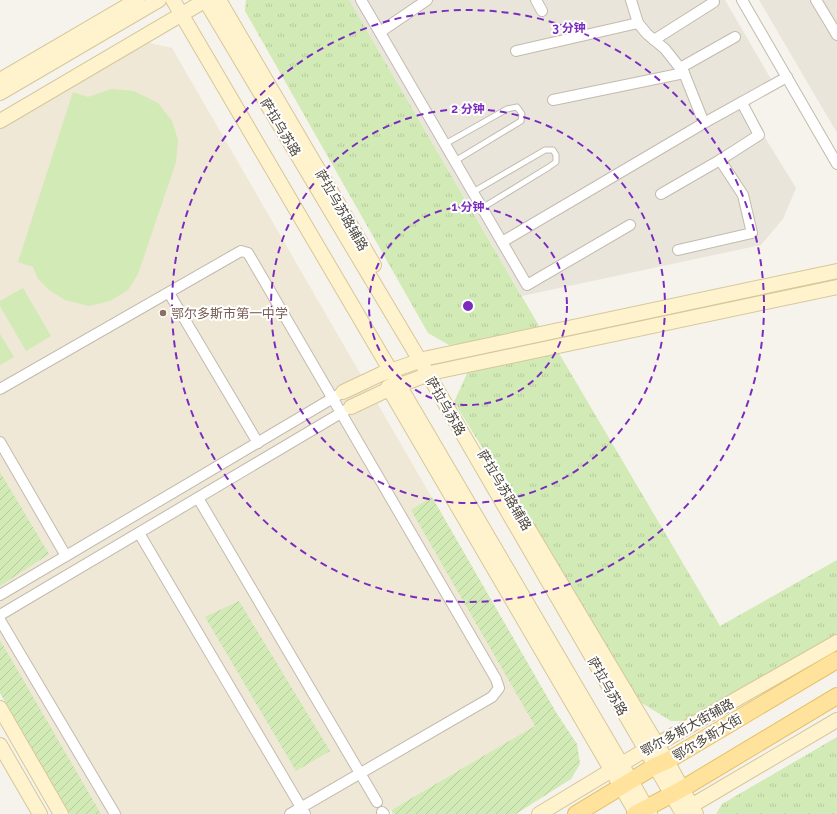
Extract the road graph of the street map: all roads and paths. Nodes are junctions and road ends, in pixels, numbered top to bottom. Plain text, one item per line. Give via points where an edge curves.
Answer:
1 (137, 0) edge
2 (205, 0) edge
3 (219, 0) edge
4 (362, 0) edge
5 (427, 0) edge
6 (536, 0) edge
7 (630, 0) edge
8 (742, 0) edge
9 (714, 2) dead end
10 (821, 2) edge
11 (173, 6) edge
12 (542, 11) dead end
13 (638, 23) junction
14 (380, 32) junction
15 (837, 35) edge
16 (735, 37) dead end
17 (654, 40) junction
18 (516, 51) dead end
19 (682, 70) junction
20 (787, 77) junction
21 (0, 80) edge
22 (0, 93) edge
23 (553, 100) dead end
24 (742, 103) junction
25 (0, 110) edge
26 (0, 121) edge
27 (704, 123) junction
28 (445, 144) junction
29 (720, 160) junction
30 (455, 161) junction
31 (837, 164) edge
32 (473, 192) junction
33 (661, 194) dead end
34 (482, 208) junction
35 (630, 225) dead end
36 (502, 242) junction
37 (678, 250) dead end
38 (837, 271) edge
39 (837, 287) edge
40 (168, 293) junction
41 (424, 359) junction
42 (386, 373) junction
43 (432, 373) junction
44 (394, 387) junction
45 (0, 389) edge
46 (338, 395) junction
47 (346, 410) junction
48 (0, 442) edge
49 (258, 443) junction
50 (198, 498) junction
51 (139, 533) junction
52 (66, 556) junction
53 (0, 595) edge
54 (0, 615) edge
55 (0, 620) edge
56 (837, 642) edge
57 (837, 660) edge
58 (837, 696) edge
59 (0, 708) edge
60 (837, 720) edge
61 (0, 745) edge
62 (651, 747) junction
63 (661, 764) junction
64 (617, 767) junction
65 (360, 774) junction
66 (626, 784) junction
67 (677, 792) junction
68 (377, 802) dead end
69 (304, 811) edge
70 (686, 812) edge
71 (641, 813) edge
72 (40, 814) edge
73 (61, 814) edge
74 (115, 814) edge
75 (290, 814) edge
76 (539, 814) edge
77 (576, 814) edge

1 - 21 street
2 - 11 street
2 - 41 street, 萨拉乌苏路
3 - 41 street, 萨拉乌苏路辅路
4 - 14 street
5 - 14 street
6 - 12 street
7 - 13 street
8 - 20 street
9 - 17 street
10 - 15 street
11 - 22 street
11 - 25 street
11 - 26 street
11 - 42 street
13 - 17 street
13 - 18 street
14 - 28 street
16 - 19 street
17 - 19 street
19 - 23 street
19 - 27 street
20 - 24 street
20 - 31 street
24 - 27 street
24 - 29 street via 759,135
27 - 36 street
28 - 30 street
28 - 30 lane via 507,109 517,108 522,114 521,121
29 - 33 street
29 - 37 street via 743,195 752,233
30 - 32 street
32 - 34 street
32 - 34 lane via 545,150 553,150 556,155 556,162
34 - 36 street
35 - 36 street via 527,285
38 - 41 street
39 - 43 street
40 - 45 street
40 - 46 street via 241,251 248,253
40 - 49 street
41 - 42 street
41 - 43 street, 萨拉乌苏路
42 - 44 street
42 - 46 street
43 - 44 street
43 - 62 street, 萨拉乌苏路
44 - 47 street
44 - 64 street
46 - 47 street
46 - 49 street
47 - 50 street
47 - 65 street via 499,688 492,697
48 - 52 street
49 - 52 street
50 - 51 street
50 - 65 street
51 - 54 street
51 - 69 street
52 - 53 street
55 - 74 street
56 - 62 street, 鄂尔多斯大街辅路
57 - 63 main road, 鄂尔多斯大街
58 - 67 main road
59 - 73 street
60 - 70 street
61 - 72 street
62 - 63 street
62 - 64 street, 鄂尔多斯大街辅路
63 - 66 main road, 鄂尔多斯大街
63 - 67 street
64 - 66 street
64 - 76 street, 鄂尔多斯大街辅路
65 - 68 street
65 - 69 street
66 - 71 street
66 - 77 main road, 鄂尔多斯大街
67 - 70 street
67 - 71 main road
69 - 75 street

